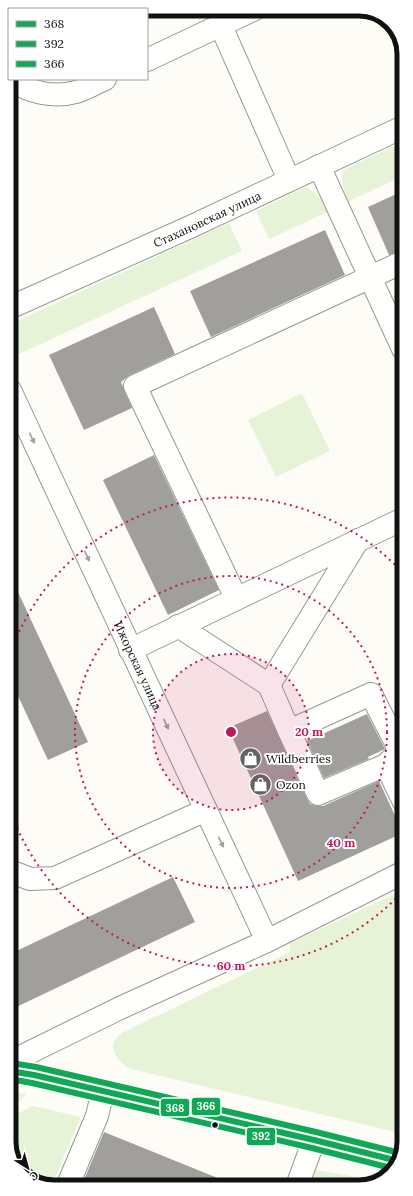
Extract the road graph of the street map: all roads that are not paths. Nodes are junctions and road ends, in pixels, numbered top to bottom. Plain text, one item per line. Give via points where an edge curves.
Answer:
1 (241, 16) edge
2 (222, 26) junction
3 (148, 60) edge
4 (103, 80) edge
5 (16, 83) edge
6 (397, 129) edge
7 (319, 166) junction
8 (289, 180) junction
9 (397, 265) edge
10 (370, 276) junction
11 (16, 305) edge
12 (397, 336) edge
13 (16, 403) edge
14 (397, 522) edge
15 (358, 540) junction
16 (236, 598) junction
17 (178, 626) junction
18 (130, 650) junction
19 (269, 686) junction
20 (289, 731) junction
21 (396, 755) edge
22 (206, 810) junction
23 (16, 873) edge
24 (397, 875) edge
25 (267, 941) junction
26 (16, 1059) edge
27 (16, 1072) edge
28 (103, 1091) junction
29 (314, 1140) junction
30 (393, 1160) edge
31 (70, 1180) edge
32 (299, 1180) edge

1 - 2 street
2 - 3 street
2 - 8 street
4 - 5 street via 76,92 56,94 35,92
6 - 7 street, Стахановская улица
7 - 8 street, Стахановская улица
7 - 10 street
8 - 11 street, Стахановская улица
9 - 10 street
10 - 12 street
10 - 16 street via 135,386
13 -> 18 street, Ижорская улица
14 - 15 street
15 - 16 street
15 - 19 street
16 - 17 street
17 - 18 street
17 - 19 street
18 -> 22 street, Ижорская улица
19 - 20 street
20 - 21 street via 371,694
20 - 21 street via 318,794
22 - 23 street via 54,878 30,879
22 -> 25 street, Ижорская улица
24 - 25 street
25 - 26 street
27 - 28 street
28 - 29 street
28 - 31 street via 97,1116
29 - 30 street
29 - 32 street

